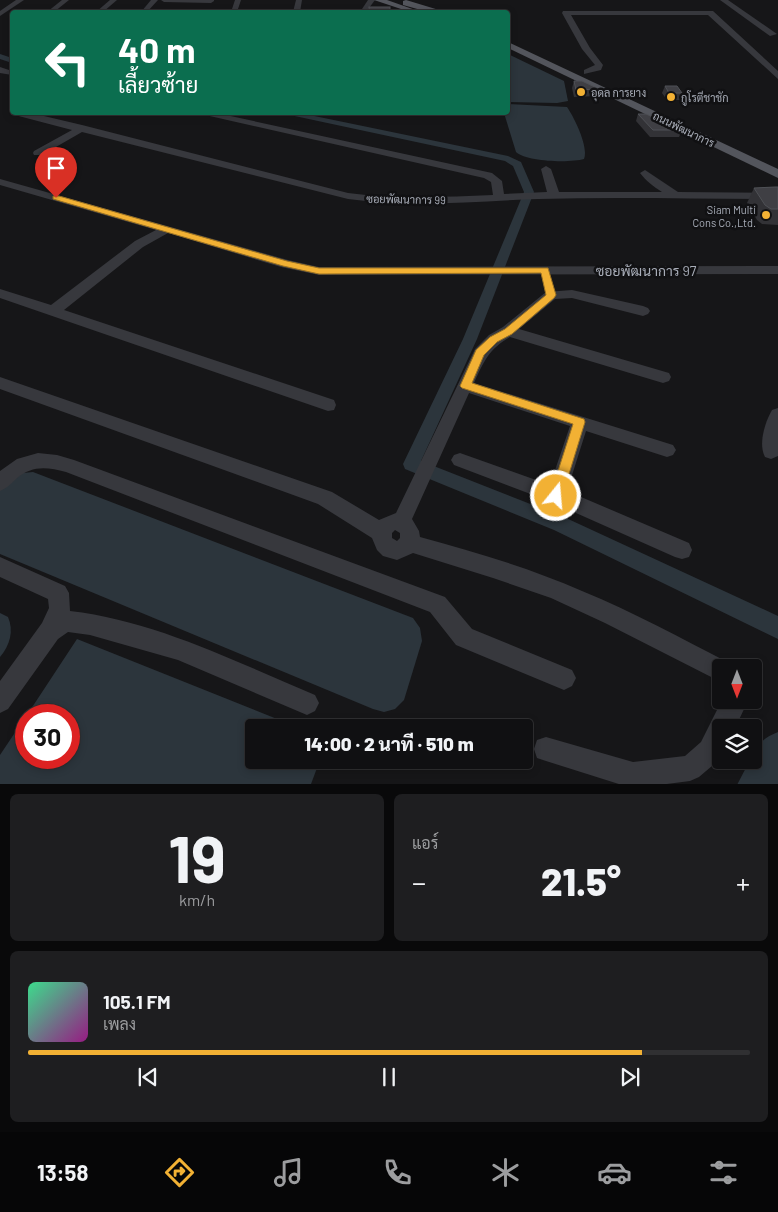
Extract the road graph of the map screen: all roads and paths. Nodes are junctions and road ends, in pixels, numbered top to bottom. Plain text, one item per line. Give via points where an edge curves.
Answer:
1 (21, 0) edge
2 (66, 0) edge
3 (114, 0) edge
4 (155, 0) edge
5 (164, 0) edge
6 (372, 0) edge
7 (378, 0) edge
8 (397, 0) edge
9 (723, 0) edge
10 (211, 1) edge
11 (53, 10) edge
12 (102, 10) edge
13 (146, 10) edge
14 (364, 10) edge
15 (410, 10) edge
16 (430, 10) edge
17 (0, 14) edge
18 (732, 34) junction
19 (776, 34) edge
20 (510, 39) edge
21 (510, 46) edge
22 (587, 72) junction
23 (778, 76) edge
24 (26, 115) edge
25 (210, 115) edge
26 (82, 128) junction
27 (38, 153) dead end
28 (778, 162) edge
29 (546, 168) dead end
30 (645, 173) dead end
31 (778, 174) edge
32 (0, 182) edge
33 (554, 196) junction
34 (676, 196) junction
35 (778, 196) edge
36 (499, 199) junction
37 (167, 229) junction
38 (545, 270) junction
39 (565, 270) junction
40 (778, 270) edge
41 (0, 293) edge
42 (572, 294) junction
43 (551, 295) junction
44 (54, 312) junction
45 (643, 312) dead end
46 (508, 331) junction
47 (663, 377) dead end
48 (0, 383) edge
49 (466, 386) junction
50 (328, 405) dead end
51 (778, 415) edge
52 (580, 422) junction
53 (667, 450) dead end
54 (771, 452) dead end
55 (460, 460) dead end
56 (0, 483) edge
57 (556, 496) junction
58 (405, 516) junction
59 (381, 533) junction
60 (409, 543) junction
61 (682, 550) dead end
62 (0, 568) edge
63 (50, 631) junction
64 (712, 666) edge
65 (564, 678) dead end
66 (0, 701) edge
67 (307, 703) dead end
68 (712, 747) edge
69 (546, 749) dead end

1 - 17 street
2 - 11 street
3 - 12 street
4 - 13 street
5 - 10 street
6 - 14 street
7 - 15 main road
8 - 16 main road
9 - 19 street
18 - 19 street
18 - 22 street via 710,14 671,10 566,14 599,65
18 - 23 street
20 - 22 main road, ถนนพัฒนาการ
21 - 31 main road, ถนนพัฒนาการ
22 - 28 main road, ถนนพัฒนาการ
24 - 26 street, ซอยพัฒนาการ 99
25 - 36 street via 488,175 496,181
26 - 27 street
26 - 36 street, ซอยพัฒนาการ 99 via 370,200
29 - 33 street
30 - 34 street
32 - 37 street, ซอยพัฒนาการ 97
33 - 34 street, ซอยพัฒนาการ 99
33 - 36 street, ซอยพัฒนาการ 99
34 - 35 street, ซอยพัฒนาการ 99
37 - 38 street, ซอยพัฒนาการ 97 via 319,271
37 - 44 street via 138,244
38 - 39 street, ซอยพัฒนาการ 97
38 - 43 street
39 - 40 street, ซอยพัฒนาการ 97
39 - 42 street
41 - 44 street
42 - 43 street
42 - 45 street
43 - 46 street
44 - 50 street
46 - 47 street
46 - 49 street via 480,353
48 - 59 street via 325,498
49 - 52 street
49 - 58 street
51 - 54 street via 774,422
52 - 53 street
52 - 57 street
55 - 57 street
56 - 65 street via 22,464 35,459 68,464 437,604 464,638
57 - 61 street
58 - 59 street via 388,524
58 - 60 street via 410,532
59 - 60 street via 388,548 400,549
60 - 64 street via 492,568 574,598
62 - 63 street via 58,593 60,608
63 - 66 street
63 - 67 street via 66,621 90,624 180,649
68 - 69 street via 690,768 633,776

